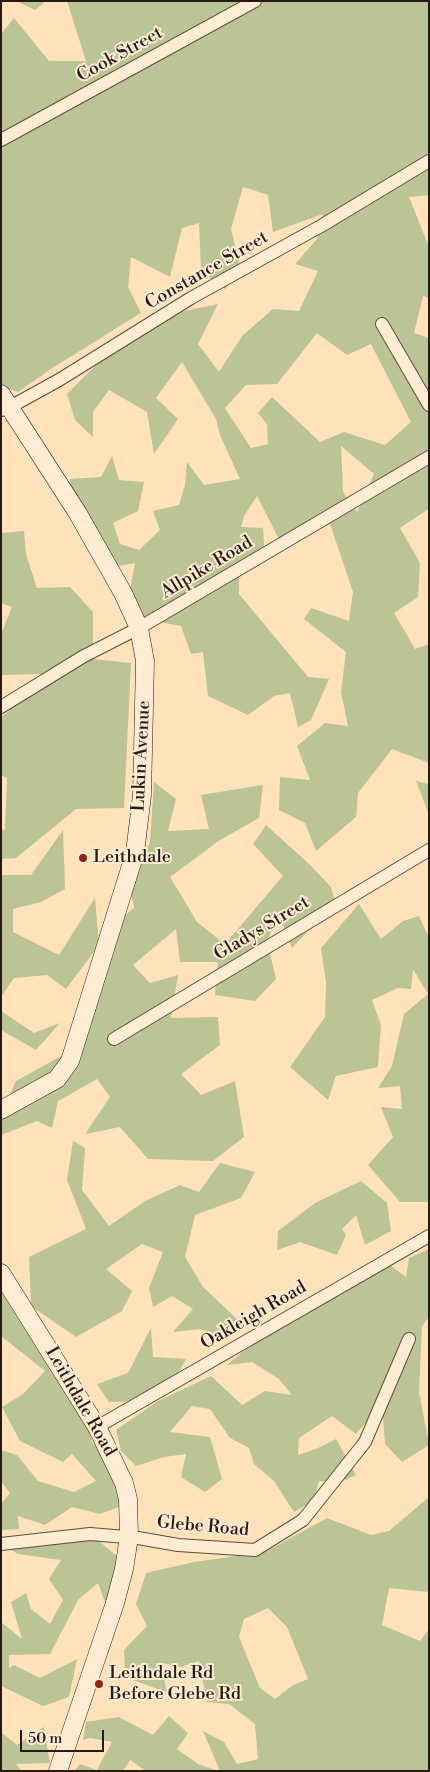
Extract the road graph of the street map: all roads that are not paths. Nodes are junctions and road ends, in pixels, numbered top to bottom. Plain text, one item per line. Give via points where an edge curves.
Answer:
1 (255, 1) edge
2 (1, 140) edge
3 (429, 161) edge
4 (382, 324) dead end
5 (4, 404) edge
6 (429, 404) edge
7 (429, 457) edge
8 (139, 628) junction
9 (1, 707) edge
10 (429, 850) edge
11 (114, 1039) dead end
12 (1, 1110) edge
13 (429, 1236) edge
14 (1, 1273) edge
15 (409, 1339) dead end
16 (98, 1427) junction
17 (128, 1537) junction
18 (1, 1544) edge
19 (58, 1771) edge

1 - 2 street, Cook Street
3 - 5 street, Constance Street via 191,298 59,380
4 - 6 street
5 - 8 street, Lukin Avenue via 77,512 123,592
7 - 8 street, Allpike Road
8 - 9 street, Allpike Road via 84,656
8 - 12 street, Lukin Avenue via 145,680 142,795 135,853 70,1061 57,1079
10 - 11 street, Gladys Street
13 - 16 street, Oakleigh Road
14 - 16 street, Leithdale Road
15 - 17 street, Glebe Road via 365,1442 303,1520 255,1550 178,1545
16 - 17 street, Leithdale Road via 124,1483 128,1499
17 - 18 street, Glebe Road via 90,1534
17 - 19 street, Leithdale Road via 115,1603

